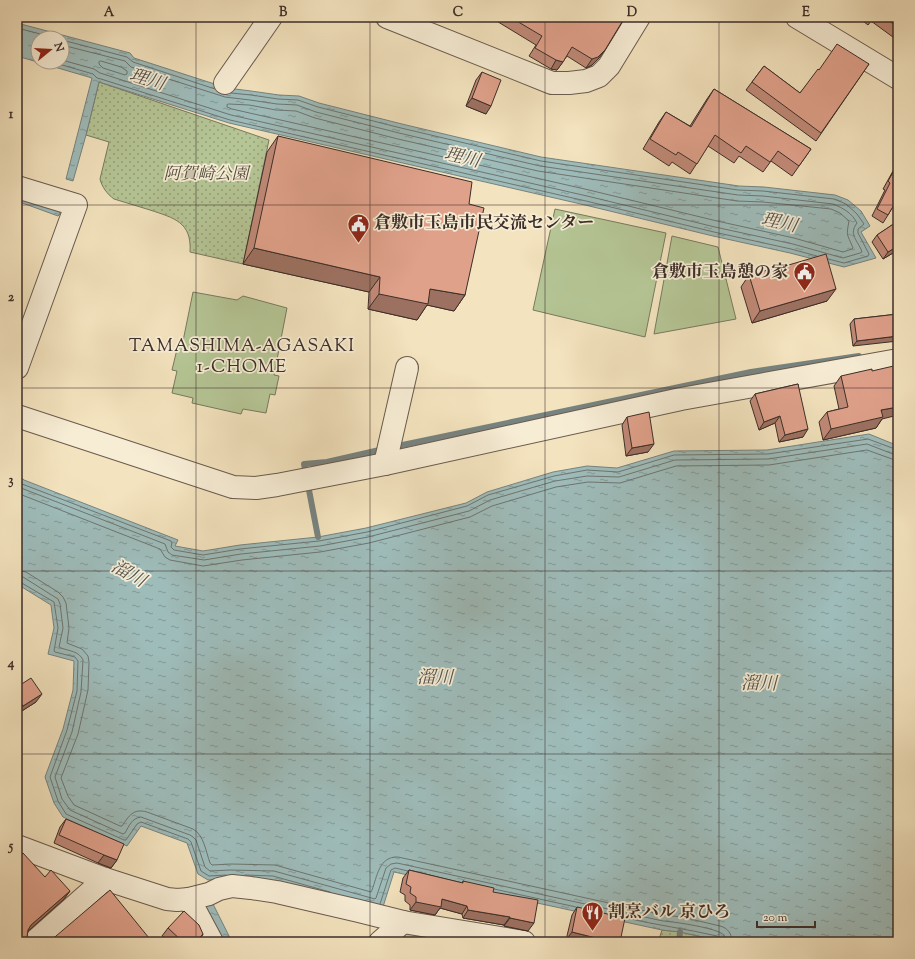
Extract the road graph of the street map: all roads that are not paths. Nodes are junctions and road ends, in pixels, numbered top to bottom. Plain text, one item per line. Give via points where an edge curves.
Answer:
1 (271, 17) edge
2 (386, 17) edge
3 (639, 17) edge
4 (797, 17) edge
5 (898, 78) edge
6 (225, 84) dead end
7 (17, 187) edge
8 (898, 360) edge
9 (17, 368) edge
10 (407, 368) dead end
11 (17, 416) edge
12 (385, 464) junction
13 (17, 846) edge
14 (105, 880) junction
15 (188, 899) junction
16 (404, 922) junction
17 (34, 942) edge
18 (212, 942) edge
19 (380, 942) edge
20 (524, 942) edge

1 - 6 street
2 - 3 street via 552,83 570,83 599,76 609,66
4 - 5 street
7 - 9 street via 76,205
8 - 12 street via 682,399
10 - 12 street
11 - 12 street via 233,486 256,488
13 - 14 street
14 - 15 street via 167,899
14 - 17 street
15 - 16 street via 232,886 251,888
15 - 18 street
16 - 19 street
16 - 20 street

